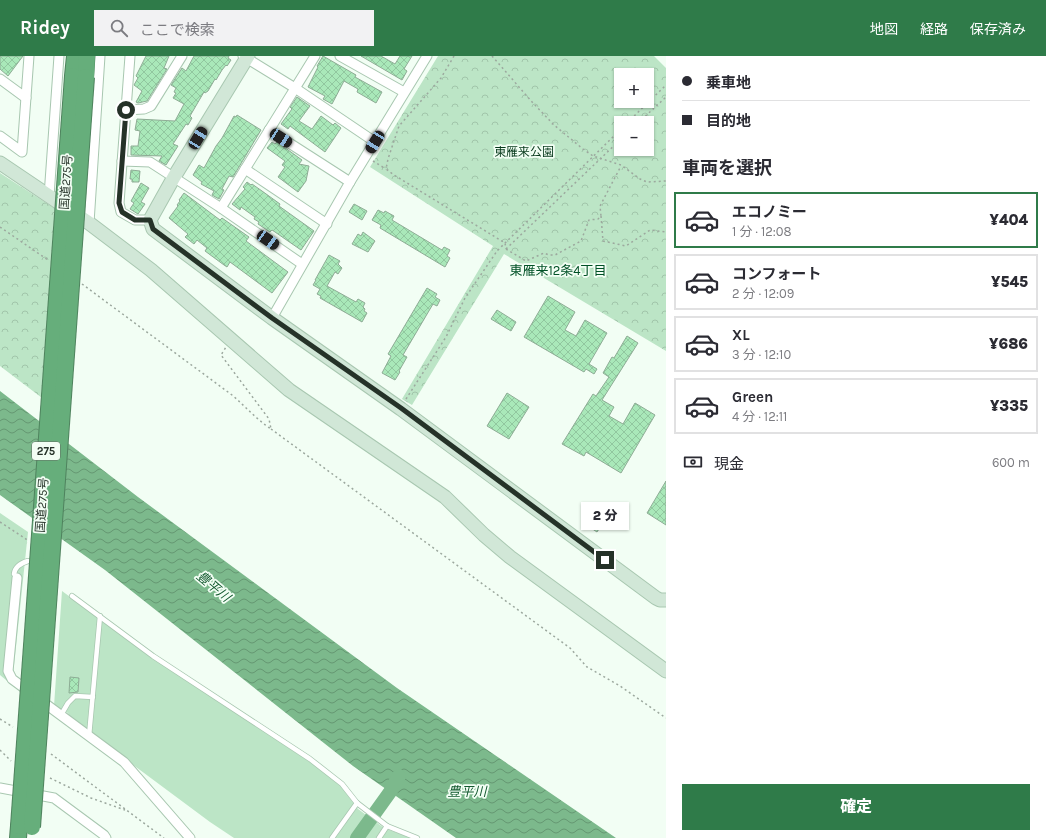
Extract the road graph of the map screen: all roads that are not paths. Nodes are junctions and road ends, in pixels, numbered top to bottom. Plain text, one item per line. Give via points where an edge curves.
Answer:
1 (29, 56) edge
2 (58, 56) edge
3 (75, 56) edge
4 (87, 56) edge
5 (100, 56) edge
6 (130, 56) edge
7 (182, 56) edge
8 (315, 56) edge
9 (340, 56) edge
10 (427, 56) edge
11 (246, 57) edge
12 (80, 77) junction
13 (0, 79) edge
14 (295, 88) junction
15 (404, 92) junction
16 (26, 98) junction
17 (126, 110) junction
18 (269, 130) junction
19 (0, 136) edge
20 (375, 142) junction
21 (122, 161) junction
22 (0, 163) edge
23 (245, 169) junction
24 (174, 177) junction
25 (350, 182) junction
26 (49, 196) junction
27 (221, 208) junction
28 (150, 220) junction
29 (89, 223) junction
30 (327, 224) junction
31 (302, 264) junction
32 (272, 318) junction
33 (28, 561) road end
34 (17, 578) joint
35 (72, 596) dead end
36 (666, 600) edge
37 (100, 616) junction
38 (666, 671) edge
39 (93, 697) junction
40 (61, 715) junction
41 (89, 736) junction
42 (0, 788) edge
43 (358, 804) junction
44 (387, 826) junction
45 (25, 832) edge
46 (106, 838) edge
47 (190, 838) edge
48 (332, 838) edge
49 (379, 838) edge
50 (416, 838) edge

1 - 16 street
2 - 26 street
3 - 12 highway, 275
4 - 12 highway, 275
5 - 29 street
6 - 17 street
7 - 17 street via 151,106
8 - 14 street
9 - 15 street
10 - 15 street
11 - 14 street
11 - 24 street
12 - 45 highway, 国道275号 / 275, bridge
13 - 16 street
14 - 18 street
14 - 20 street
15 - 20 street
16 - 19 street via 22,152
17 - 21 street
18 - 23 street
18 - 25 street
20 - 25 street
21 - 24 street via 150,162
21 - 28 street via 119,203 122,212 135,220
22 - 26 street
23 - 27 street
23 - 30 street
24 - 27 street
24 - 28 street
25 - 30 street
26 - 29 street
27 - 31 street
28 - 32 street via 153,229
29 - 38 street via 151,270 289,390 445,497 510,557
30 - 31 street
31 - 32 street
32 - 36 street via 401,408 656,598
33 - 34 lane via 20,564 15,570
34 - 40 street via 8,671 12,679
35 - 37 lane
37 - 39 lane
37 - 43 lane via 153,656 310,759 342,784
39 - 40 lane via 75,696
39 - 41 lane
40 - 41 street
41 - 47 street via 124,762
42 - 46 street via 54,798
43 - 44 lane
43 - 48 lane
44 - 49 lane
44 - 50 lane

